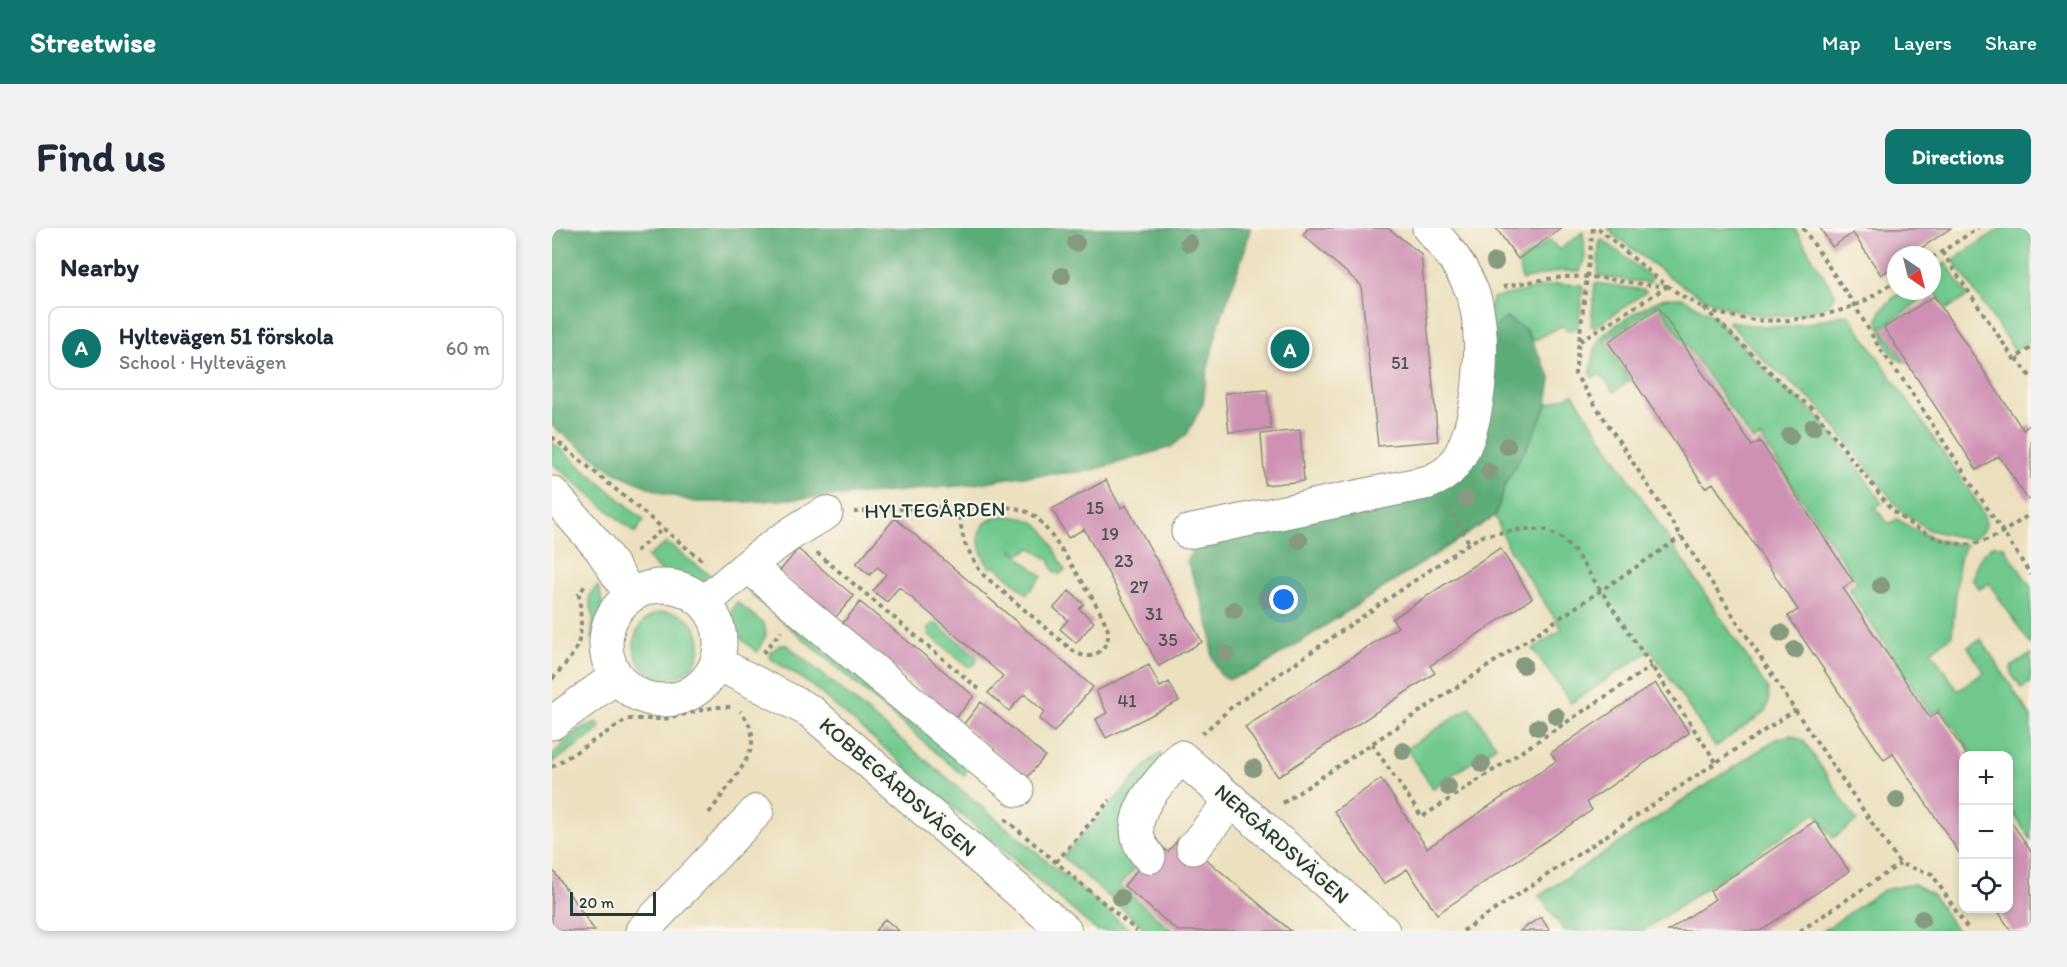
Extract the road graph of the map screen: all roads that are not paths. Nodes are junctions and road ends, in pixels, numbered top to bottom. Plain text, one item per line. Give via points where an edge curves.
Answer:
1 (1429, 228) edge
2 (552, 493) edge
3 (826, 513) road end
4 (1188, 532) dead end
5 (748, 566) junction
6 (631, 595) junction
7 (704, 603) junction
8 (717, 663) junction
9 (616, 677) junction
10 (552, 723) edge
11 (1017, 790) dead end
12 (1232, 800) junction
13 (758, 811) dead end
14 (1193, 848) dead end
15 (1149, 857) dead end
16 (642, 931) edge
17 (1065, 931) edge
18 (1383, 931) edge

1 - 4 street via 1462,269 1479,318 1478,394 1470,431 1452,468 1435,479
2 - 6 street via 601,549
3 - 5 street
5 - 7 street
5 - 11 street
6 - 7 street via 661,585 692,593
6 - 9 street via 615,611 606,632 606,656
7 - 8 street via 720,631
8 - 9 street via 709,679 679,699 644,698 628,690
8 - 17 street, KOBBEGÅRDSVÄGEN via 810,711
9 - 10 street
12 - 14 street
12 - 15 street, NERGÅRDSVÄGEN via 1181,757 1153,792 1136,823 1139,844
12 - 18 street, NERGÅRDSVÄGEN
13 - 16 street

